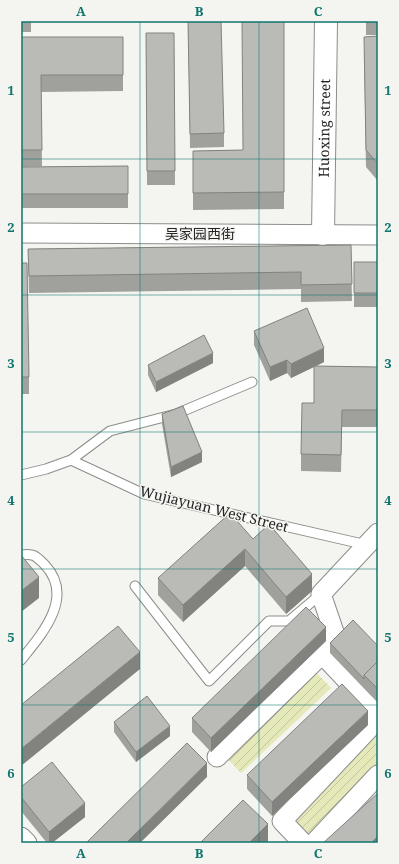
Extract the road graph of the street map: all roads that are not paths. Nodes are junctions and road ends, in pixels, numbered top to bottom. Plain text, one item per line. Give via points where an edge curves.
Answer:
1 (326, 21) edge
2 (21, 233) edge
3 (323, 234) junction
4 (378, 235) edge
5 (252, 382) dead end
6 (71, 460) junction
7 (21, 475) edge
8 (372, 539) edge
9 (21, 555) edge
10 (134, 586) dead end
11 (321, 594) junction
12 (322, 654) junction
13 (21, 660) edge
14 (378, 714) edge
15 (378, 719) edge
16 (217, 756) dead end
17 (378, 775) edge
18 (21, 837) edge
19 (27, 843) edge
20 (303, 843) edge
21 (314, 843) edge

1 - 3 street, Huoxing street
2 - 3 street, 吴家园西街
3 - 4 street, 吴家园西街
5 - 6 lane via 176,414 110,431
6 - 7 lane
6 - 8 lane, Wujiayuan West Street via 144,494
8 - 11 street
9 - 13 lane via 30,554 38,558 50,571 57,590 55,610 37,641
10 - 11 lane via 209,681 268,620 289,621
11 - 12 street via 335,636
12 - 14 street
12 - 16 street
15 - 20 street via 282,821
17 - 21 street
18 - 19 street

